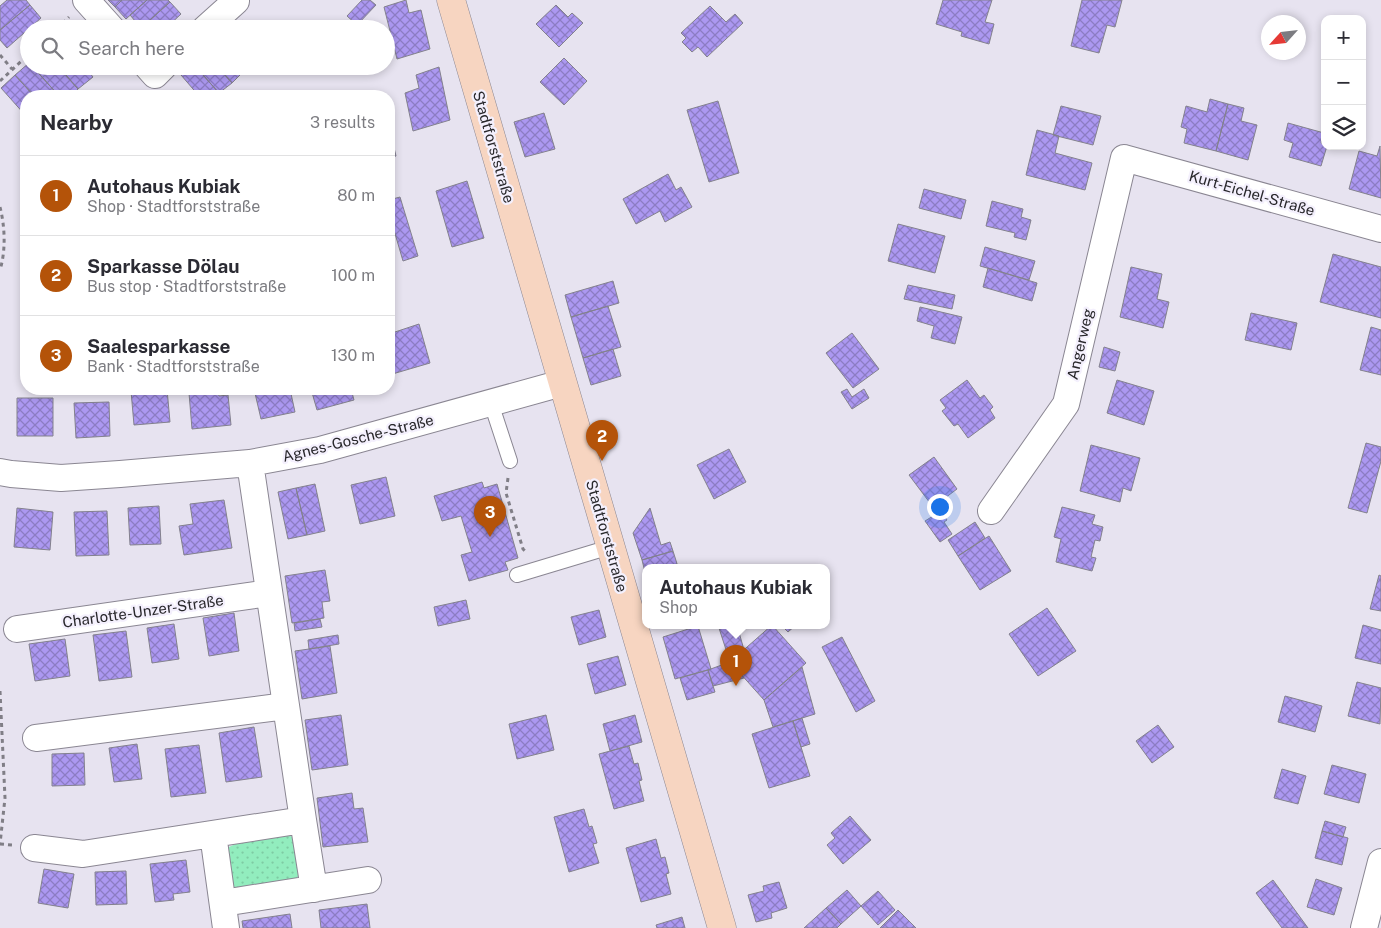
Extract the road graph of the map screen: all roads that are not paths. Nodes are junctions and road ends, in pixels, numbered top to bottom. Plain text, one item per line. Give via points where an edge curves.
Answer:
1 (86, 0) edge
2 (451, 0) edge
3 (236, 1) edge
4 (104, 20) edge
5 (215, 20) edge
6 (1124, 158) joint
7 (1381, 229) edge
8 (562, 383) junction
9 (491, 403) junction
10 (510, 462) road end
11 (250, 463) junction
12 (0, 472) edge
13 (991, 511) dead end
14 (610, 547) junction
15 (516, 575) dead end
16 (269, 593) junction
17 (17, 629) dead end
18 (286, 706) junction
19 (36, 738) dead end
20 (303, 820) junction
21 (213, 834) junction
22 (34, 848) dead end
23 (1381, 862) edge
24 (368, 880) dead end
25 (314, 889) junction
26 (224, 916) edge
27 (722, 928) edge
28 (1364, 928) edge

1 - 4 street
2 - 8 main road, Stadtforststraße
3 - 5 street
6 - 7 street, Kurt-Eichel-Straße
6 - 13 street, Angerweg via 1066,404
8 - 9 street, Agnes-Gosche-Straße
8 - 14 main road, Stadtforststraße
9 - 10 lane
9 - 11 street, Agnes-Gosche-Straße via 320,450
11 - 12 street, Agnes-Gosche-Straße via 60,478
11 - 16 street
14 - 15 lane
14 - 27 main road, Stadtforststraße
16 - 17 street, Charlotte-Unzer-Straße
16 - 18 street
18 - 19 street
18 - 20 street
20 - 21 street
20 - 25 street
21 - 22 street via 83,854
21 - 26 street
23 - 28 street
24 - 25 street
25 - 26 street

